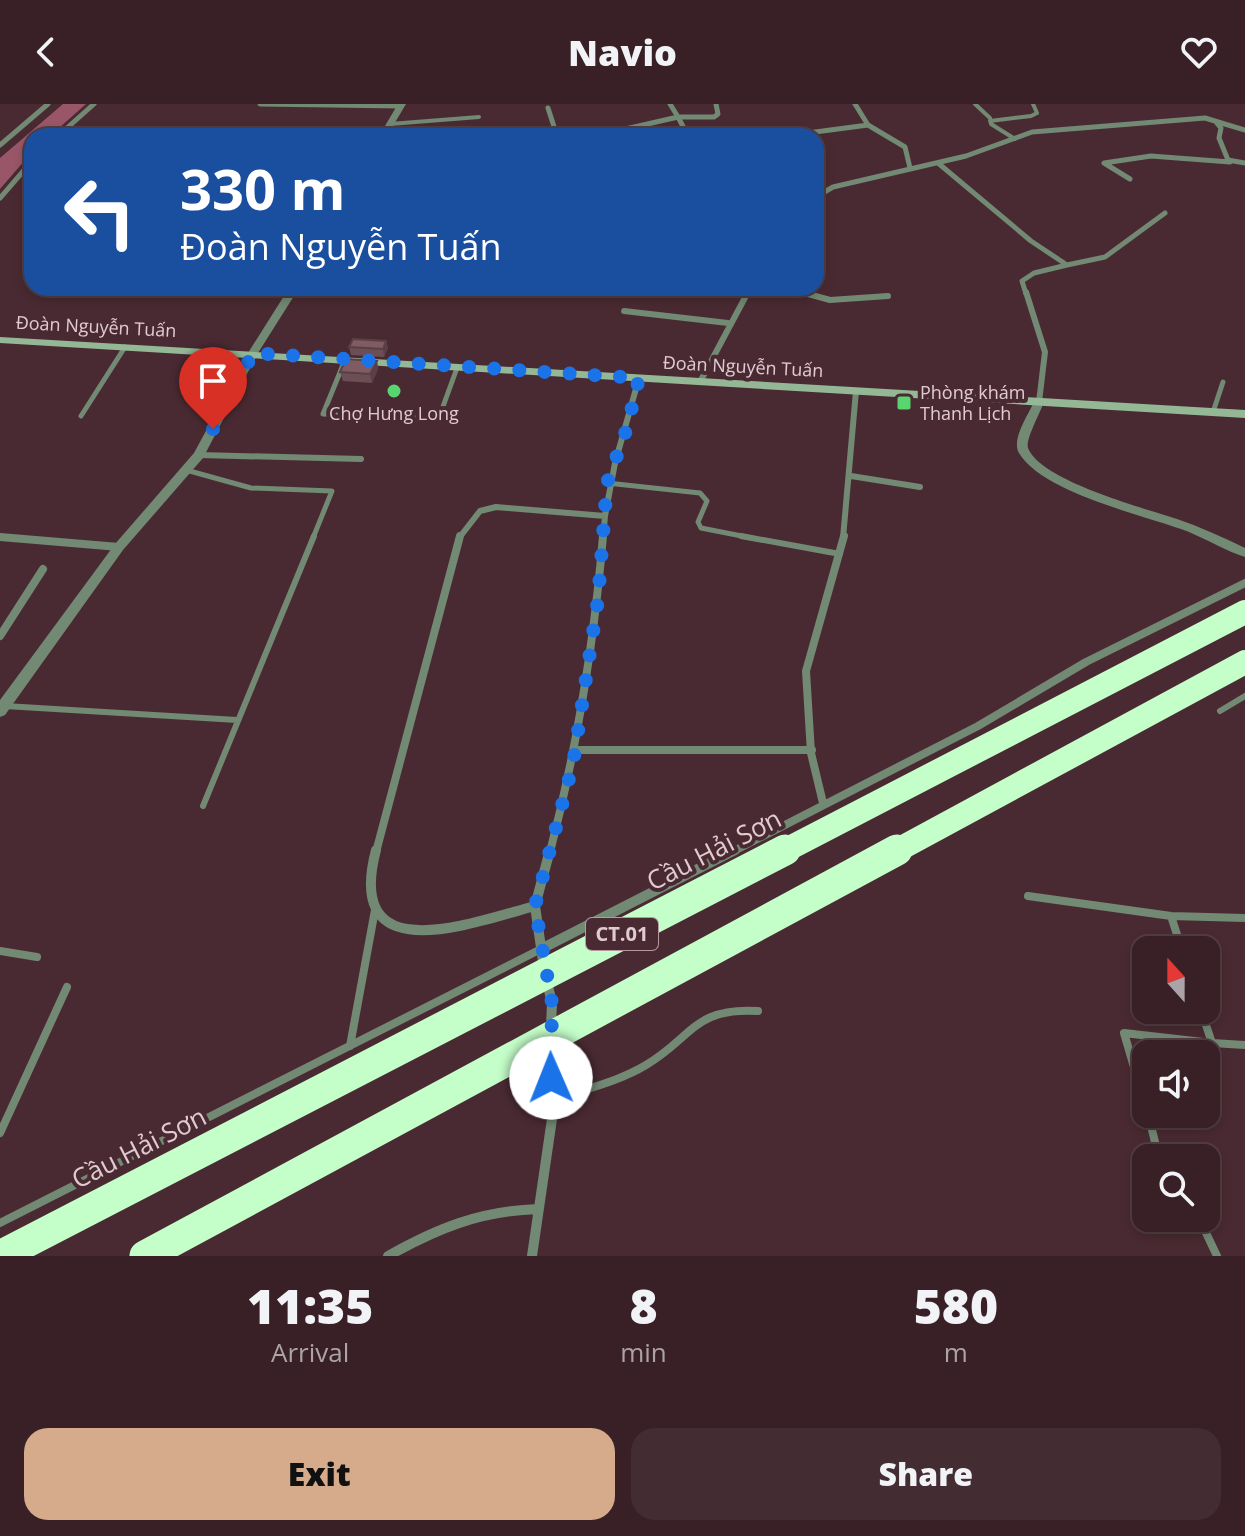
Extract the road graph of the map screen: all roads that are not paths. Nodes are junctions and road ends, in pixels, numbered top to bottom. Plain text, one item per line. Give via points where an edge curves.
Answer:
1 (48, 104) edge
2 (94, 104) edge
3 (260, 104) edge
4 (670, 104) edge
5 (716, 104) edge
6 (855, 104) edge
7 (975, 104) edge
8 (1033, 104) edge
9 (401, 105) edge
10 (548, 108) dead end
11 (479, 117) dead end
12 (678, 117) junction
13 (1212, 119) junction
14 (990, 121) junction
15 (390, 124) junction
16 (868, 125) junction
17 (67, 128) edge
18 (388, 128) edge
19 (554, 128) edge
20 (637, 128) edge
21 (684, 128) edge
22 (1245, 130) edge
23 (824, 131) edge
24 (1015, 139) junction
25 (0, 145) edge
26 (1230, 162) junction
27 (938, 163) junction
28 (1245, 163) edge
29 (910, 168) junction
30 (24, 170) edge
31 (1130, 179) dead end
32 (824, 192) edge
33 (0, 198) edge
34 (1165, 213) dead end
35 (1067, 265) junction
36 (289, 296) edge
37 (745, 296) edge
38 (816, 296) edge
39 (888, 296) dead end
40 (624, 311) dead end
41 (728, 323) junction
42 (0, 340) edge
43 (125, 347) junction
44 (253, 353) junction
45 (345, 360) junction
46 (457, 368) junction
47 (639, 378) junction
48 (700, 382) junction
49 (1223, 382) dead end
50 (856, 391) junction
51 (1039, 402) junction
52 (1213, 412) junction
53 (1245, 414) edge
54 (81, 416) dead end
55 (199, 455) junction
56 (361, 459) dead end
57 (186, 470) junction
58 (851, 476) junction
59 (607, 483) junction
60 (920, 487) dead end
61 (605, 516) junction
62 (0, 537) edge
63 (119, 547) junction
64 (1245, 553) edge
65 (840, 554) junction
66 (43, 569) dead end
67 (1245, 583) edge
68 (1245, 612) edge
69 (0, 636) edge
70 (1245, 662) edge
71 (1245, 696) edge
72 (2, 708) edge
73 (1220, 711) dead end
74 (237, 720) junction
75 (575, 750) junction
76 (812, 750) junction
77 (823, 803) junction
78 (203, 806) dead end
79 (1028, 896) dead end
80 (535, 906) junction
81 (375, 910) junction
82 (1171, 916) junction
83 (1245, 918) edge
84 (1177, 936) edge
85 (541, 949) junction
86 (0, 951) edge
87 (37, 957) dead end
88 (67, 987) dead end
89 (758, 1011) dead end
90 (1186, 1040) edge
91 (1220, 1043) edge
92 (1245, 1045) edge
93 (350, 1046) junction
94 (1132, 1060) edge
95 (553, 1100) junction
96 (0, 1133) edge
97 (538, 1209) junction
98 (0, 1223) edge
99 (1206, 1232) edge
100 (0, 1256) edge
101 (145, 1256) edge
102 (388, 1256) edge
103 (532, 1256) edge
104 (1217, 1256) edge

1 - 25 street
2 - 17 street
3 - 9 street
4 - 12 street
5 - 12 street via 714,117
6 - 16 street
7 - 14 lane
8 - 14 lane via 1037,113 1031,116
9 - 15 street
10 - 19 street
11 - 15 lane via 456,116 422,126
12 - 20 street
12 - 21 street
13 - 22 street
13 - 24 street via 1032,132
13 - 26 street via 1221,128 1219,138
14 - 24 lane
15 - 18 street
16 - 23 street
16 - 29 street via 905,147
24 - 27 street
26 - 28 street
26 - 31 street via 1151,156 1104,163
27 - 29 street
27 - 35 street
29 - 32 street
30 - 33 street
34 - 35 street via 1105,257
35 - 51 street via 1022,281 1045,352
36 - 44 street
37 - 41 street
38 - 39 street
40 - 41 street
41 - 48 street
42 - 43 main road, Đoàn Nguyễn Tuấn
43 - 44 main road, Đoàn Nguyễn Tuấn
43 - 54 lane
44 - 45 main road, Đoàn Nguyễn Tuấn
44 - 55 street
45 - 46 main road, Đoàn Nguyễn Tuấn
45 - 46 lane via 323,414 437,416
46 - 47 main road, Đoàn Nguyễn Tuấn
47 - 48 main road, Đoàn Nguyễn Tuấn
47 - 59 street
48 - 50 main road, Đoàn Nguyễn Tuấn
49 - 52 lane
50 - 51 main road, Đoàn Nguyễn Tuấn
50 - 58 street
51 - 52 main road, Đoàn Nguyễn Tuấn
51 - 64 street via 1022,442 1029,457 1087,494 1194,529
52 - 53 main road, Đoàn Nguyễn Tuấn
55 - 56 street
55 - 57 street
57 - 63 street
57 - 74 lane via 251,488 332,491
58 - 60 street
58 - 65 street
59 - 61 street
59 - 65 lane via 700,493 707,501 698,522 701,528
61 - 75 street
61 - 81 street via 496,507 480,511 461,531 369,878
62 - 63 street
63 - 72 street
65 - 76 street via 808,658
66 - 69 street
67 - 77 street
68 - 100 highway, Cầu Hải Sơn / CT.01, bridge
70 - 101 highway, CT.01, bridge
71 - 73 lane
72 - 74 lane
74 - 78 lane
75 - 76 street
75 - 80 street
76 - 77 street
77 - 85 street
79 - 82 lane
80 - 81 street via 435,933 392,924
80 - 85 street
81 - 93 lane
82 - 83 lane
82 - 84 lane
85 - 93 lane
85 - 95 street via 552,1003
86 - 87 lane
88 - 96 lane
89 - 95 lane via 731,1007 707,1014 646,1065
90 - 94 lane via 1124,1033
91 - 92 lane
93 - 98 lane
95 - 97 street
97 - 102 street via 463,1216
97 - 103 street
99 - 104 lane

